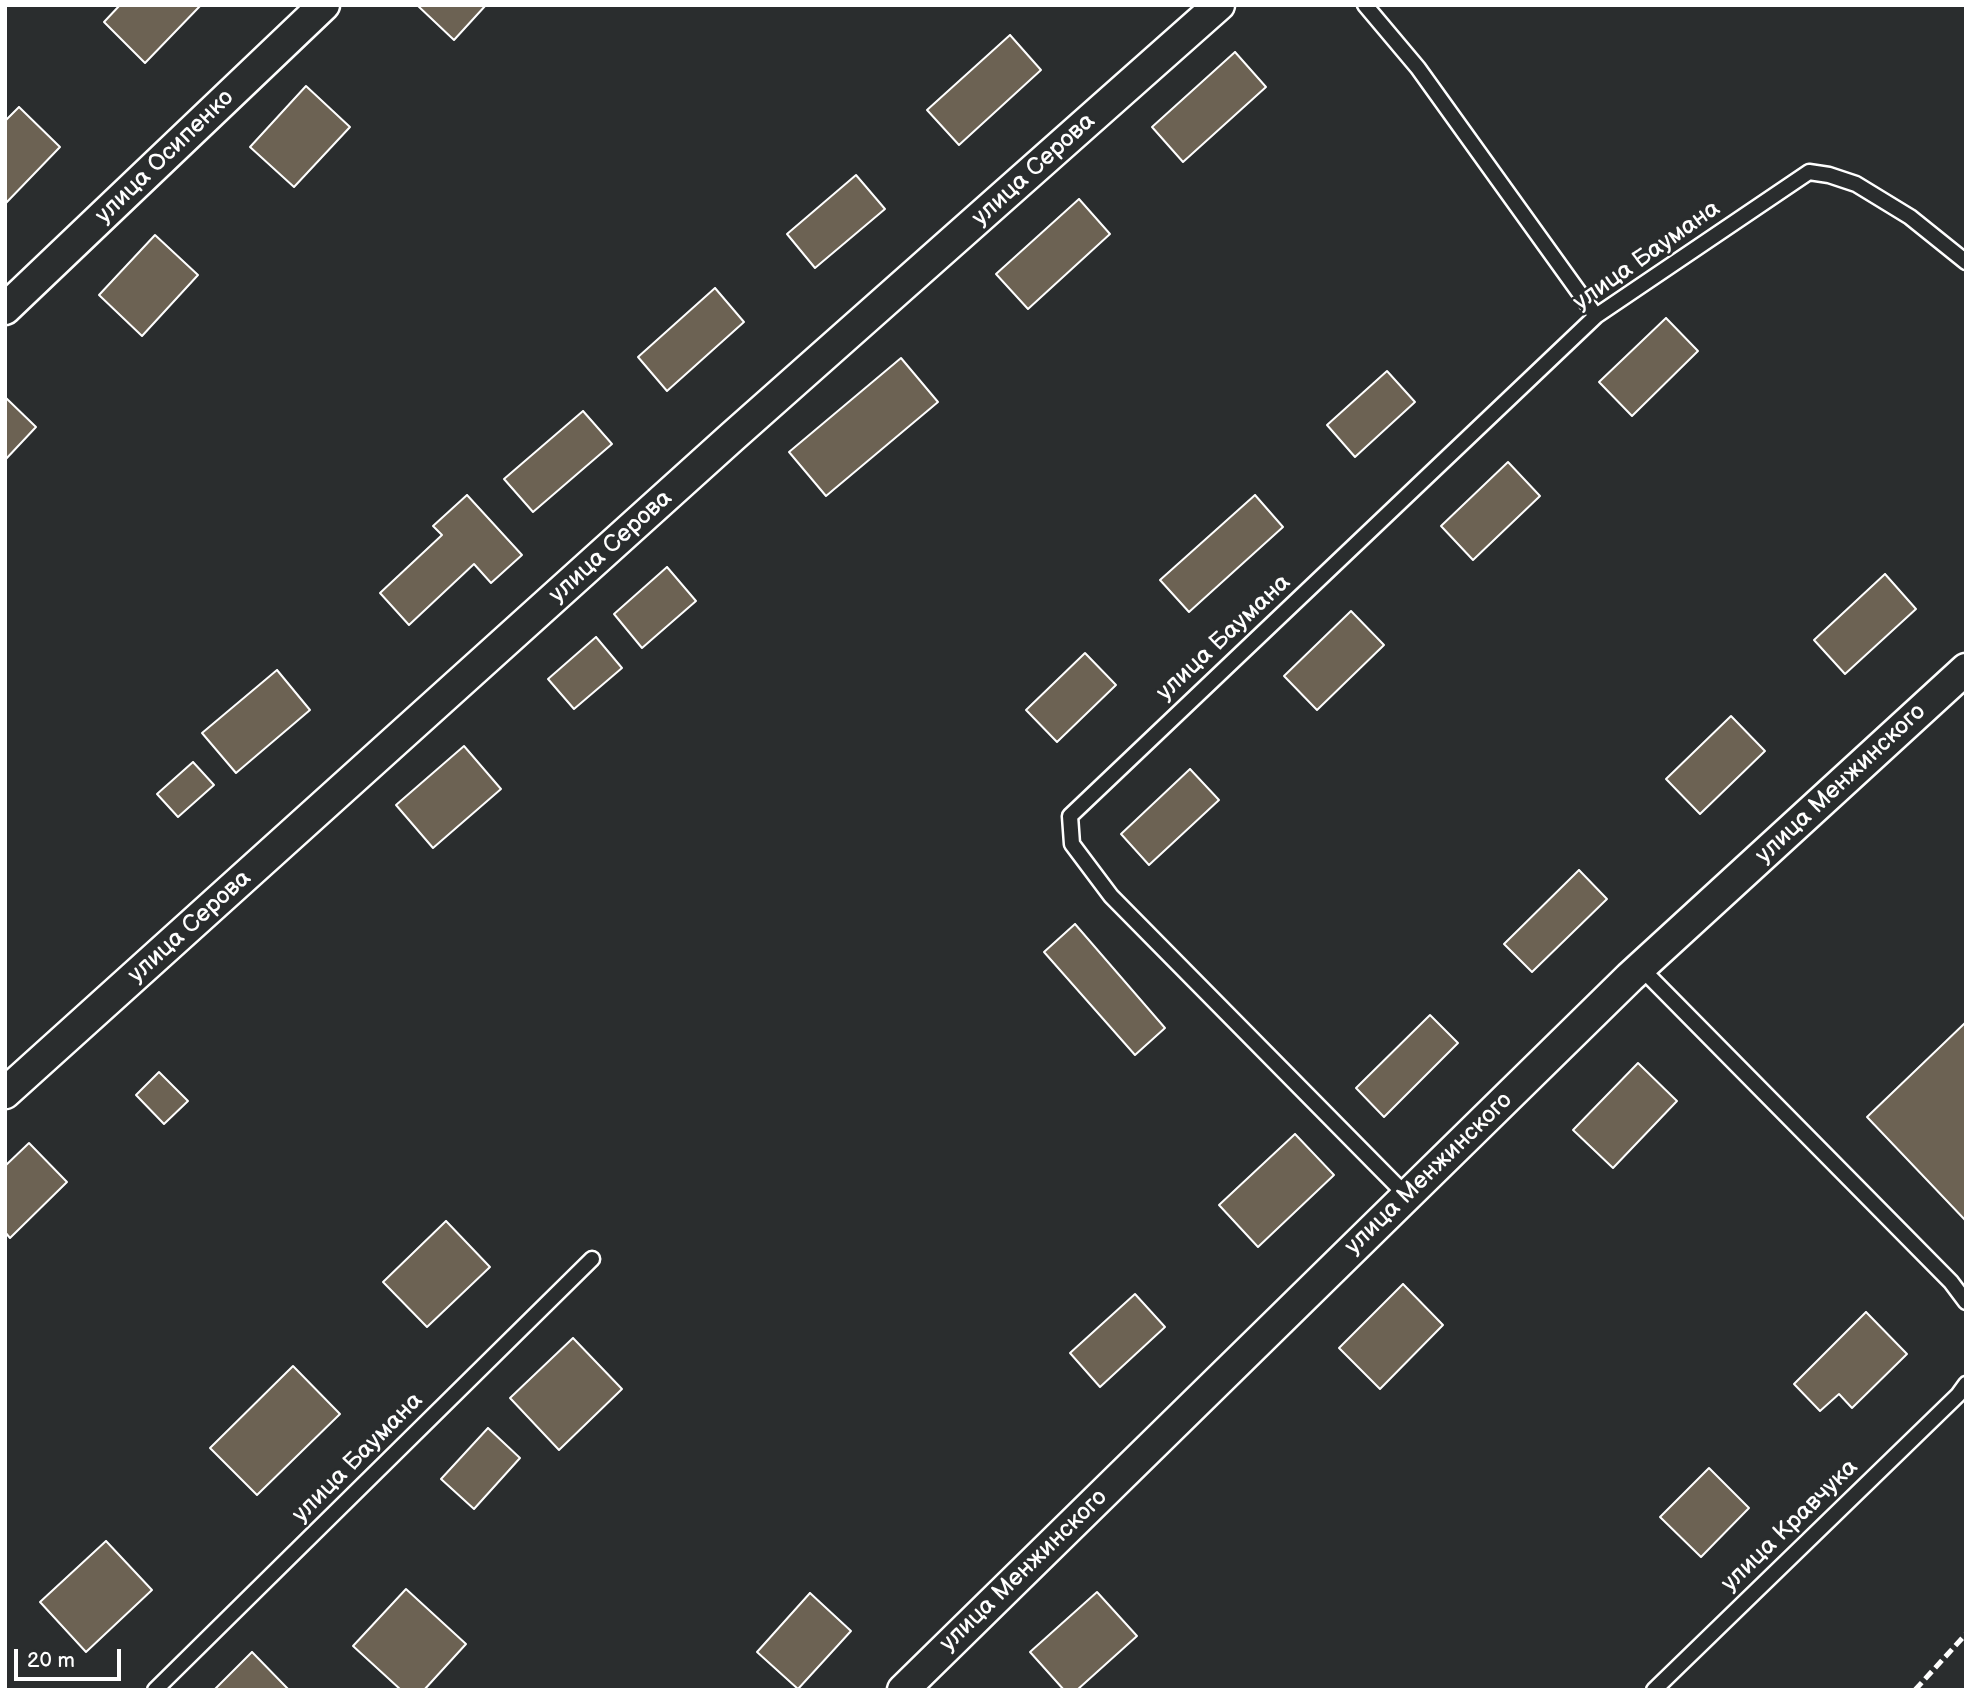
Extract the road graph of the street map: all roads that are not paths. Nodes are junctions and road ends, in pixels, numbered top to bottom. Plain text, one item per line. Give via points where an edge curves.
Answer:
1 (324, 5) edge
2 (1219, 5) edge
3 (1365, 5) edge
4 (1966, 262) edge
5 (5, 309) edge
6 (1596, 316) junction
7 (1966, 669) edge
8 (1641, 968) junction
9 (5, 1093) edge
10 (1407, 1196) junction
11 (592, 1259) dead end
12 (1966, 1302) edge
13 (1962, 1389) edge
14 (155, 1690) edge
15 (903, 1690) edge
16 (1654, 1690) edge

1 - 5 street, улица Осипенко
2 - 9 street, улица Серова
3 - 6 lane via 1418,68
4 - 6 lane, улица Баумана via 1910,217 1856,184 1810,172
6 - 10 lane, улица Баумана via 1070,816 1072,844 1111,896
7 - 8 street, улица Менжинского
8 - 10 street, улица Менжинского
8 - 12 lane
10 - 15 street, улица Менжинского
11 - 14 lane, улица Баумана
13 - 16 lane, улица Кравчука

